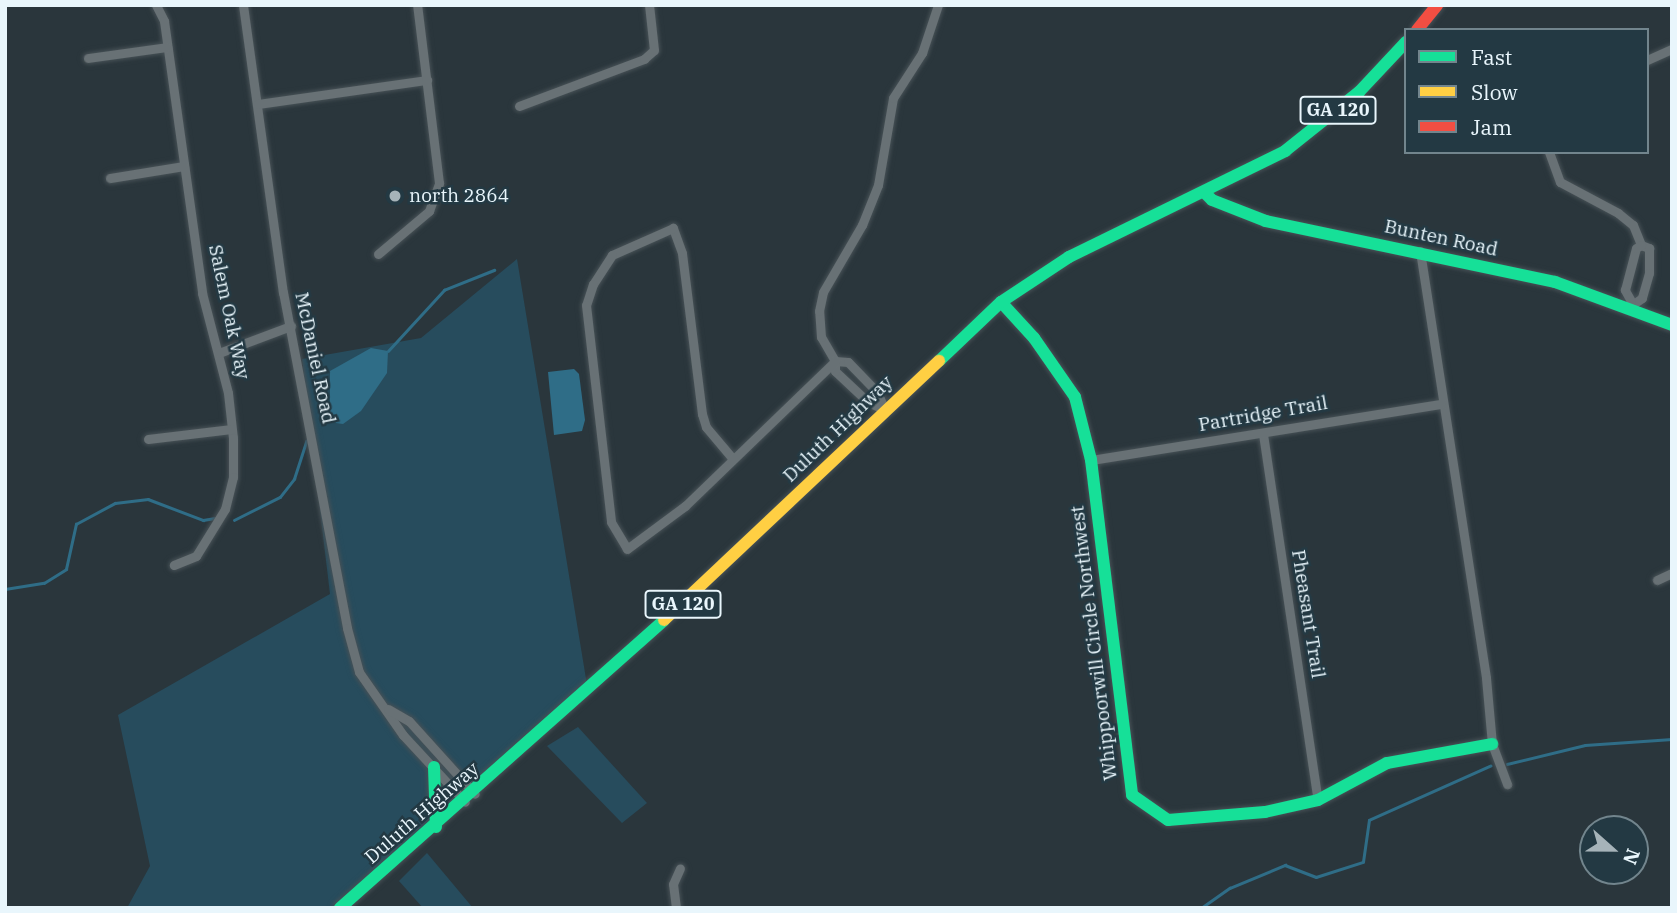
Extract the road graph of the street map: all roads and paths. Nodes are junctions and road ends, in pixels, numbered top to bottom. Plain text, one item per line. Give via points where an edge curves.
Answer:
1 (156, 5) edge
2 (243, 5) edge
3 (417, 5) edge
4 (649, 5) edge
5 (938, 5) edge
6 (1437, 5) edge
7 (1419, 28) edge
8 (1404, 44) edge
9 (167, 47) junction
10 (1672, 49) edge
11 (88, 58) dead end
12 (1649, 59) edge
13 (427, 80) junction
14 (258, 104) junction
15 (519, 106) dead end
16 (1550, 154) edge
17 (184, 166) junction
18 (110, 178) dead end
19 (1204, 192) junction
20 (1641, 245) junction
21 (1420, 251) junction
22 (378, 254) dead end
23 (1635, 264) junction
24 (1649, 265) junction
25 (1001, 302) junction
26 (1630, 304) junction
27 (1672, 325) edge
28 (291, 326) junction
29 (219, 353) junction
30 (835, 361) junction
31 (1441, 404) junction
32 (885, 410) junction
33 (232, 429) junction
34 (1263, 434) junction
35 (148, 439) dead end
36 (733, 459) junction
37 (1091, 460) junction
38 (174, 565) dead end
39 (1672, 573) edge
40 (1657, 580) dead end
41 (386, 708) junction
42 (1492, 744) junction
43 (434, 767) junction
44 (1507, 784) dead end
45 (470, 798) junction
46 (1318, 800) junction
47 (436, 827) junction
48 (680, 868) dead end
49 (340, 908) edge
50 (676, 908) edge

1 - 9 street, Salem Oak Way via 164,21
2 - 14 street, McDaniel Road
3 - 13 street
4 - 15 street via 654,50 644,59
5 - 30 street via 922,53 893,98 878,185 862,225 823,292 821,337
6 - 7 main road
8 - 19 main road, Duluth Highway / GA 120 via 1359,92 1300,141
9 - 11 street
9 - 17 street, Salem Oak Way
10 - 12 street
13 - 14 street
13 - 22 street via 439,183 429,211
14 - 28 street, McDaniel Road
16 - 20 street via 1560,182 1618,213 1633,225
17 - 18 street
17 - 29 street, Salem Oak Way via 202,293
19 - 21 main road, Bunten Road via 1212,200 1266,221
19 - 25 main road, Duluth Highway / GA 120 via 1069,257
20 - 23 street via 1636,248
20 - 24 street via 1649,248
21 - 26 main road, Bunten Road
21 - 31 street
23 - 24 street
23 - 26 street via 1625,290
24 - 26 street via 1642,298
25 - 32 main road, Duluth Highway / GA 120
25 - 37 main road, Whippoorwill Circle Northwest via 1034,338 1075,397
26 - 27 main road, Bunten Road
28 - 29 street
28 - 41 street, McDaniel Road via 347,628 359,672
29 - 33 street, Salem Oak Way
30 - 32 street via 835,371 868,402
30 - 32 street via 848,362 877,392
30 - 36 street
31 - 34 street, Partridge Trail via 1316,421
31 - 42 street via 1486,678
32 - 45 main road, Duluth Highway / GA 120
33 - 35 street
33 - 38 street, Salem Oak Way via 233,478 225,509 196,556
34 - 37 street, Partridge Trail
34 - 46 street, Pheasant Trail
36 - 36 street via 685,506 627,549 611,522 586,305 612,255 673,228 681,253 702,414 706,427
37 - 46 main road, Whippoorwill Circle Northwest via 1132,796 1153,813 1185,820 1265,812
39 - 40 street
41 - 43 street, McDaniel Road
41 - 45 street, McDaniel Road via 409,722
42 - 44 street
42 - 46 main road, Whippoorwill Circle Northwest via 1387,763
43 - 45 street, McDaniel Road
43 - 47 main road
45 - 47 main road, Duluth Highway / GA 120
47 - 49 main road, Duluth Highway / GA 120
48 - 50 street via 673,884

